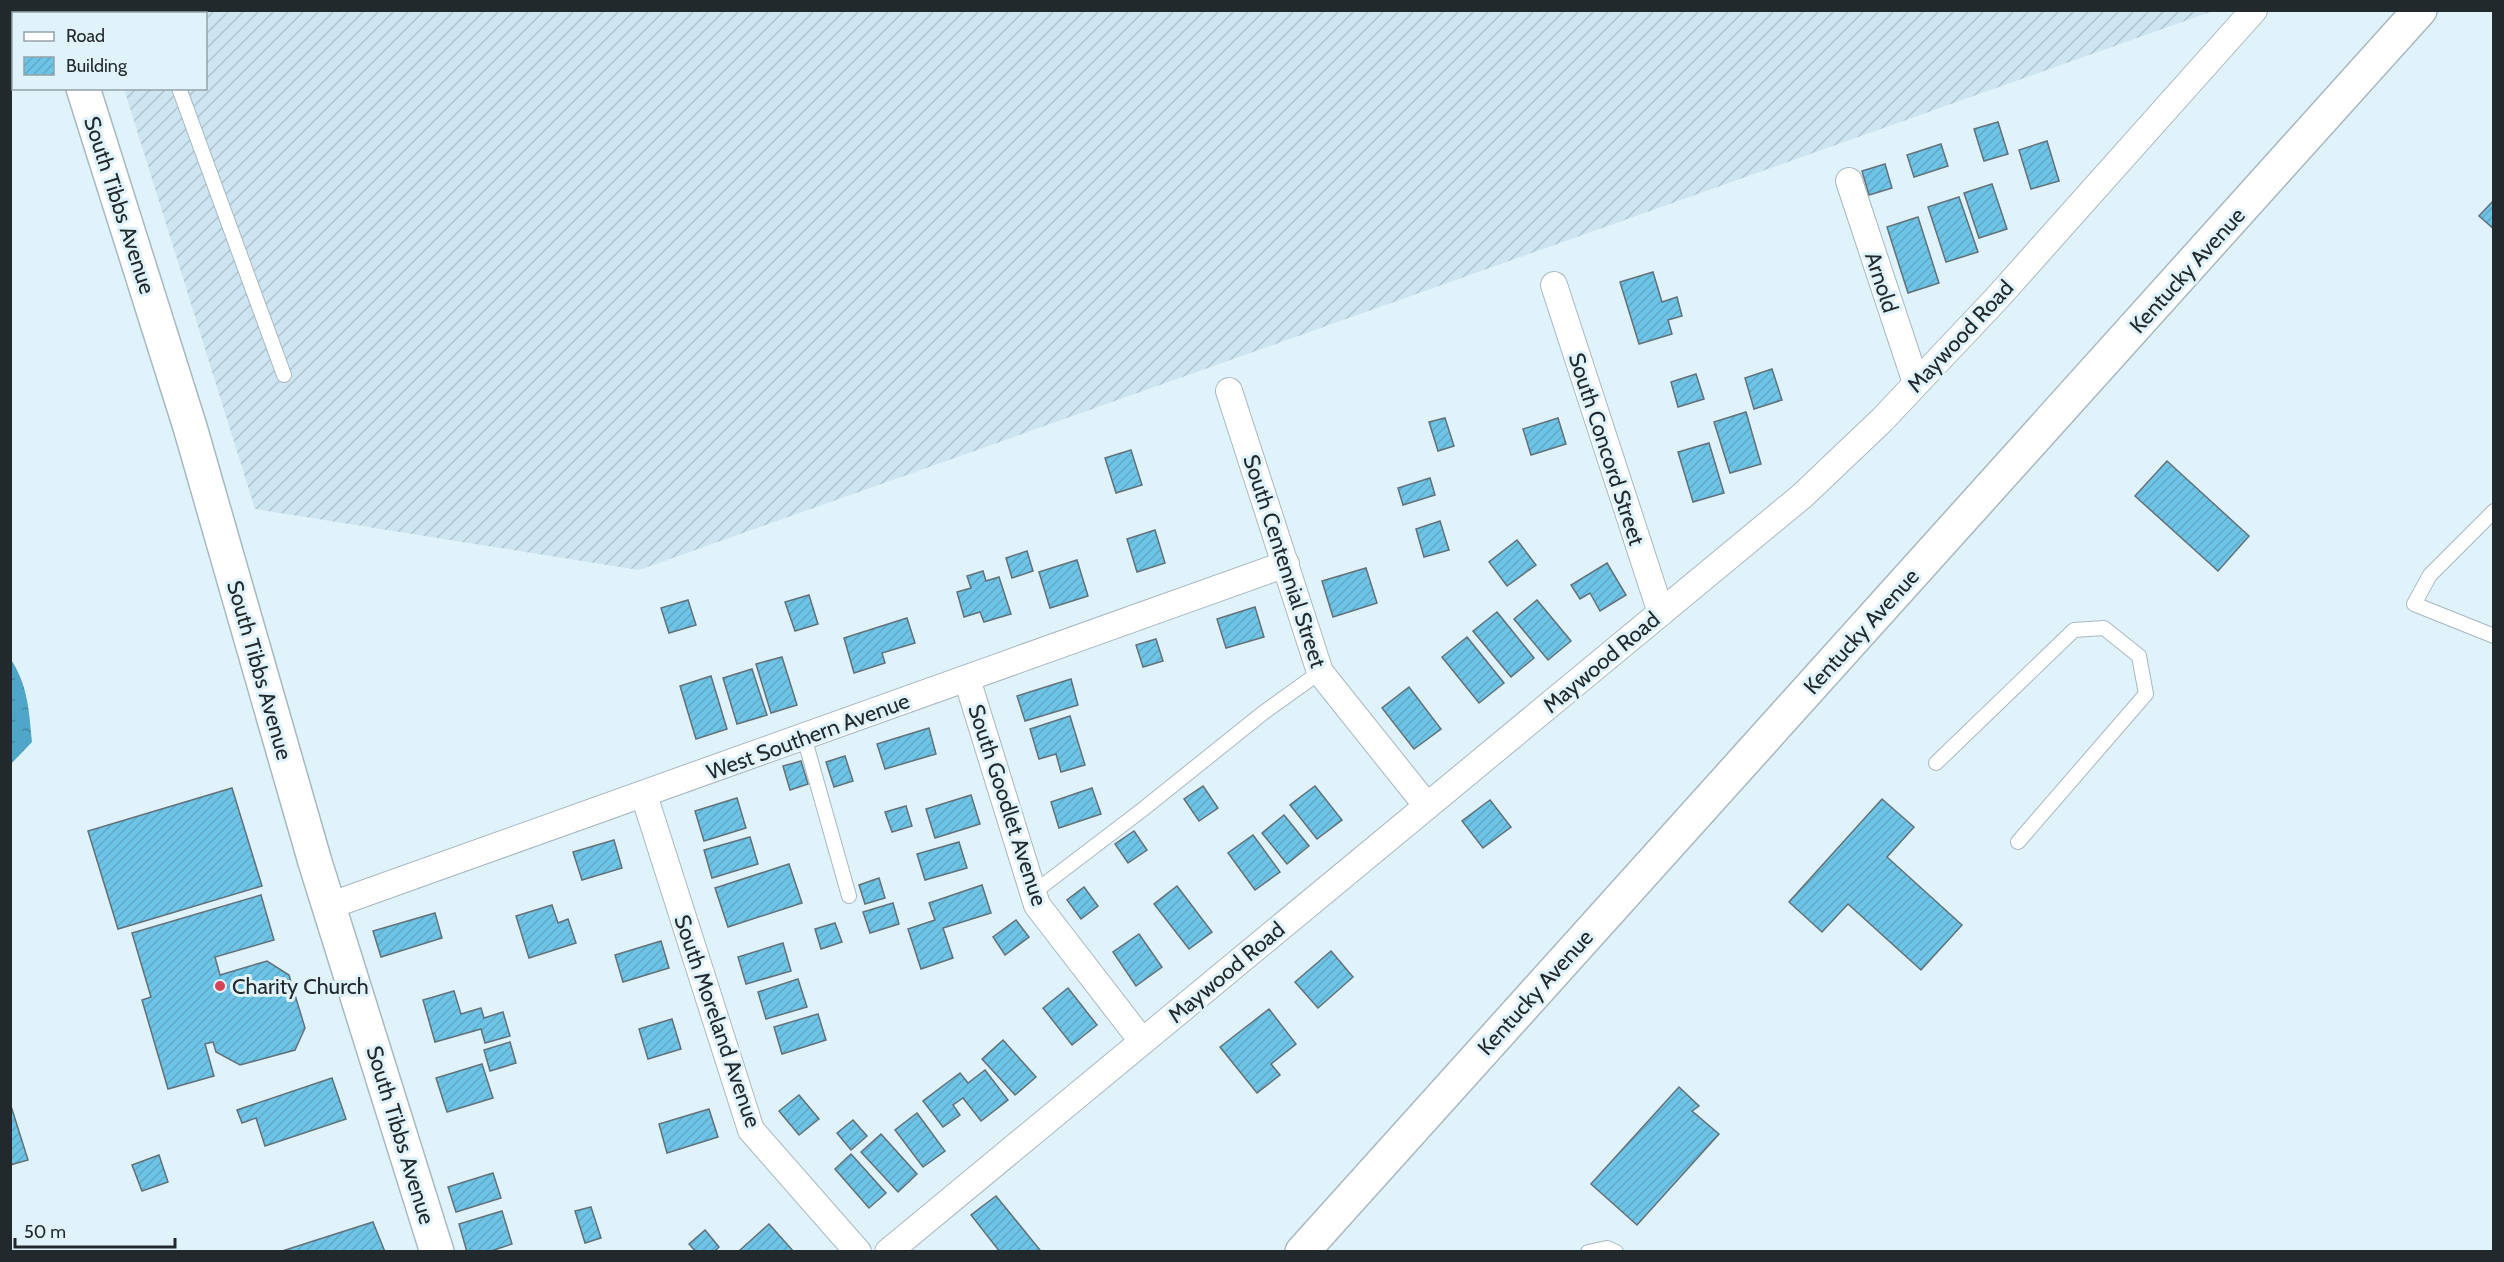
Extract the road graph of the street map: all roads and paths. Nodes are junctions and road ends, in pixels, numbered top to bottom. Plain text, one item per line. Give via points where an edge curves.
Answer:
1 (2254, 10) edge
2 (2420, 10) edge
3 (84, 90) edge
4 (180, 90) edge
5 (1849, 181) dead end
6 (1554, 285) dead end
7 (284, 375) dead end
8 (1916, 384) junction
9 (1229, 391) dead end
10 (2493, 511) edge
11 (1286, 564) junction
12 (1661, 613) junction
13 (2493, 636) edge
14 (1320, 672) junction
15 (967, 679) junction
16 (804, 737) junction
17 (1936, 763) dead end
18 (644, 795) junction
19 (1427, 806) junction
20 (2018, 842) dead end
21 (1033, 893) junction
22 (849, 896) dead end
23 (329, 906) junction
24 (1142, 1041) junction
25 (437, 1251) edge
26 (858, 1251) edge
27 (888, 1251) edge
28 (1302, 1251) edge
29 (1588, 1251) edge
30 (1616, 1251) edge

1 - 8 street, Maywood Road
2 - 28 main road, Kentucky Avenue
3 - 23 main road, South Tibbs Avenue via 190,427
4 - 7 lane
5 - 8 street, Arnold
6 - 12 street, South Concord Street
8 - 12 street, Maywood Road via 1810,489
9 - 11 street, South Centennial Street
10 - 13 lane via 2430,575 2414,604
11 - 14 street, South Centennial Street
11 - 15 street, West Southern Avenue
12 - 19 street, Maywood Road
14 - 19 street, South Centennial Street
14 - 21 lane via 1263,712
15 - 16 street, West Southern Avenue
15 - 21 street, South Goodlet Avenue
16 - 18 street, West Southern Avenue
16 - 22 lane
17 - 20 lane via 2074,630 2104,628 2139,656 2146,693
18 - 23 street, West Southern Avenue
18 - 26 street, South Moreland Avenue via 752,1130
19 - 24 street, Maywood Road
21 - 24 street, South Goodlet Avenue via 1037,905
23 - 25 main road, South Tibbs Avenue
24 - 27 street, Maywood Road
29 - 30 lane

